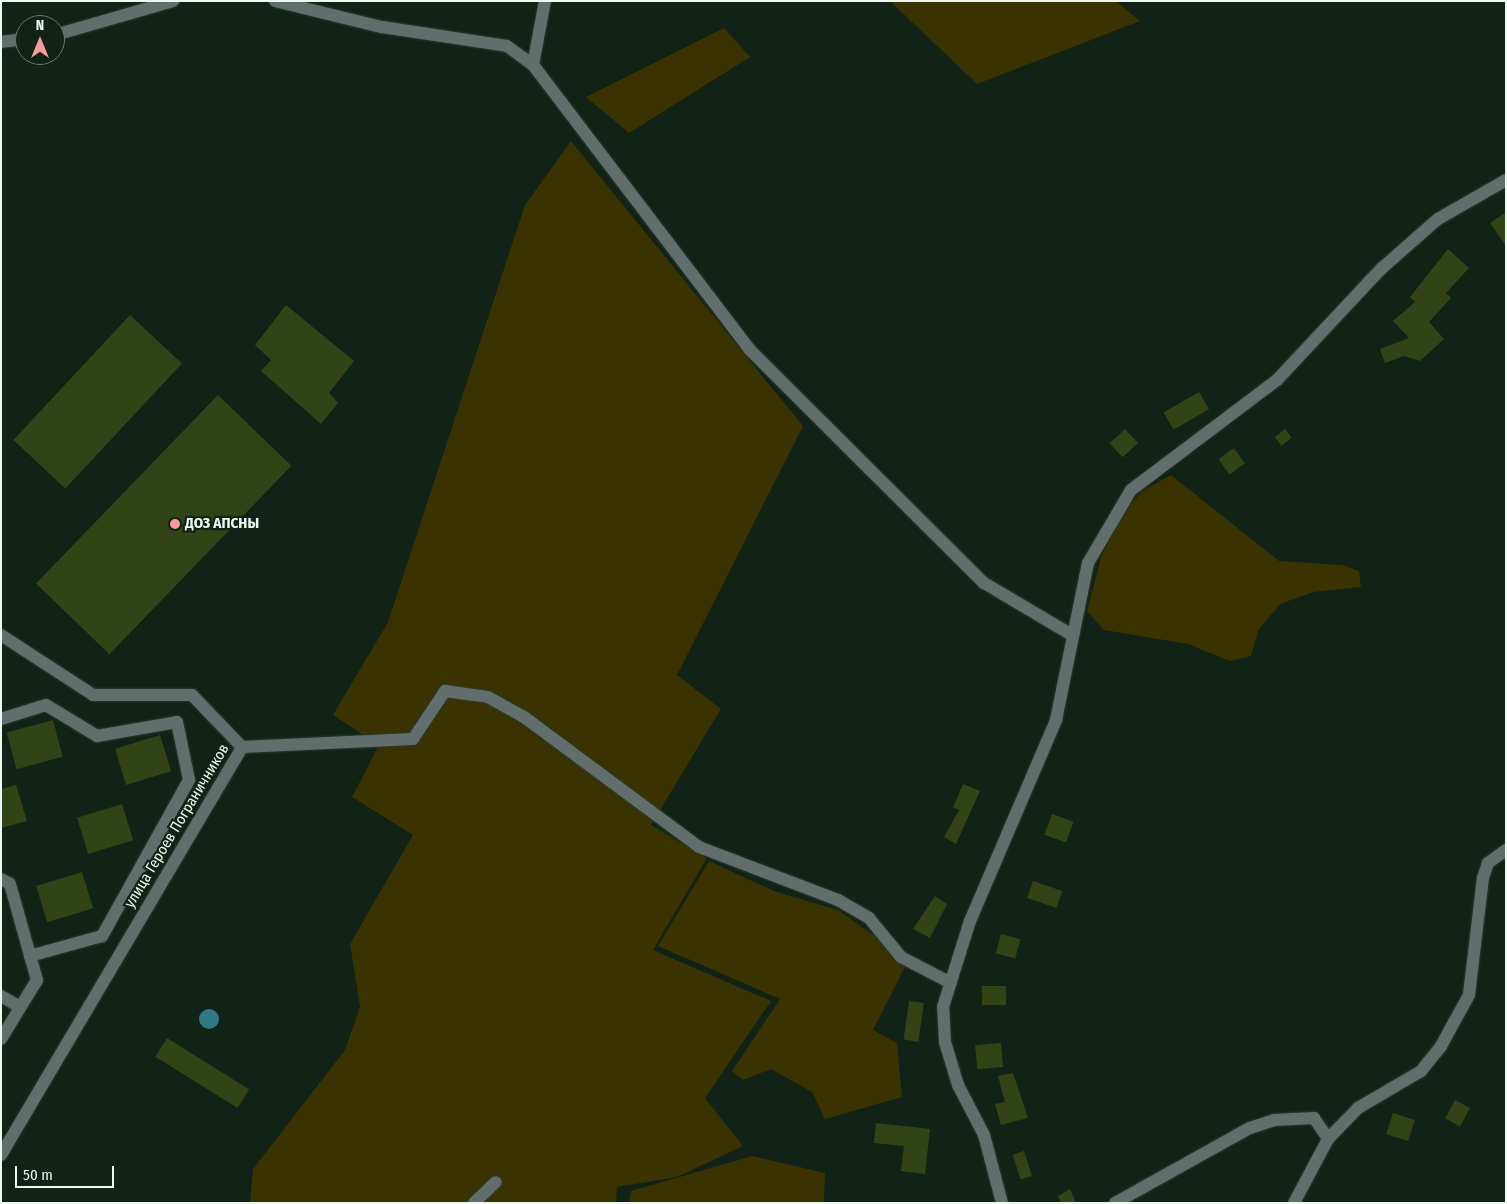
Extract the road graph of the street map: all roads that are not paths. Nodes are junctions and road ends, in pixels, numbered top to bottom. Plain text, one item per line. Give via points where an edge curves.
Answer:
1 (173, 1) edge
2 (275, 1) edge
3 (545, 1) edge
4 (65, 32) edge
5 (15, 40) edge
6 (1, 42) edge
7 (533, 65) junction
8 (1506, 180) edge
9 (1, 635) edge
10 (1072, 635) junction
11 (1, 719) edge
12 (242, 747) junction
13 (1506, 850) edge
14 (1, 879) edge
15 (30, 956) junction
16 (950, 983) junction
17 (1, 996) edge
18 (20, 1007) junction
19 (1, 1039) edge
20 (1328, 1139) junction
21 (1, 1155) edge
22 (496, 1182) dead end
23 (474, 1203) edge
24 (1002, 1203) edge
25 (1115, 1203) edge
26 (1294, 1203) edge

1 - 4 street
2 - 7 street via 382,27 507,46
3 - 7 street
5 - 6 street
7 - 10 street via 750,350 984,583
8 - 10 street via 1438,219 1381,269 1277,380 1131,490 1088,563
9 - 12 street via 92,695 192,695
10 - 16 street via 1069,672 1056,720 999,850
11 - 15 street via 46,705 97,736 177,722 189,780 102,936
12 - 16 street, улица Героев Пограничников via 413,739 445,691 488,697 524,717 699,848 838,900 868,918 901,957
12 - 21 street, улица Героев Пограничников
13 - 20 street via 1488,863 1482,878 1469,995 1441,1046 1421,1071 1358,1108
14 - 15 street via 10,884
15 - 18 street via 37,980
16 - 24 street via 943,1007 945,1042 958,1084 984,1135
17 - 18 street
18 - 19 street
20 - 25 street via 1314,1118 1274,1120 1233,1136
20 - 26 street
22 - 23 street

